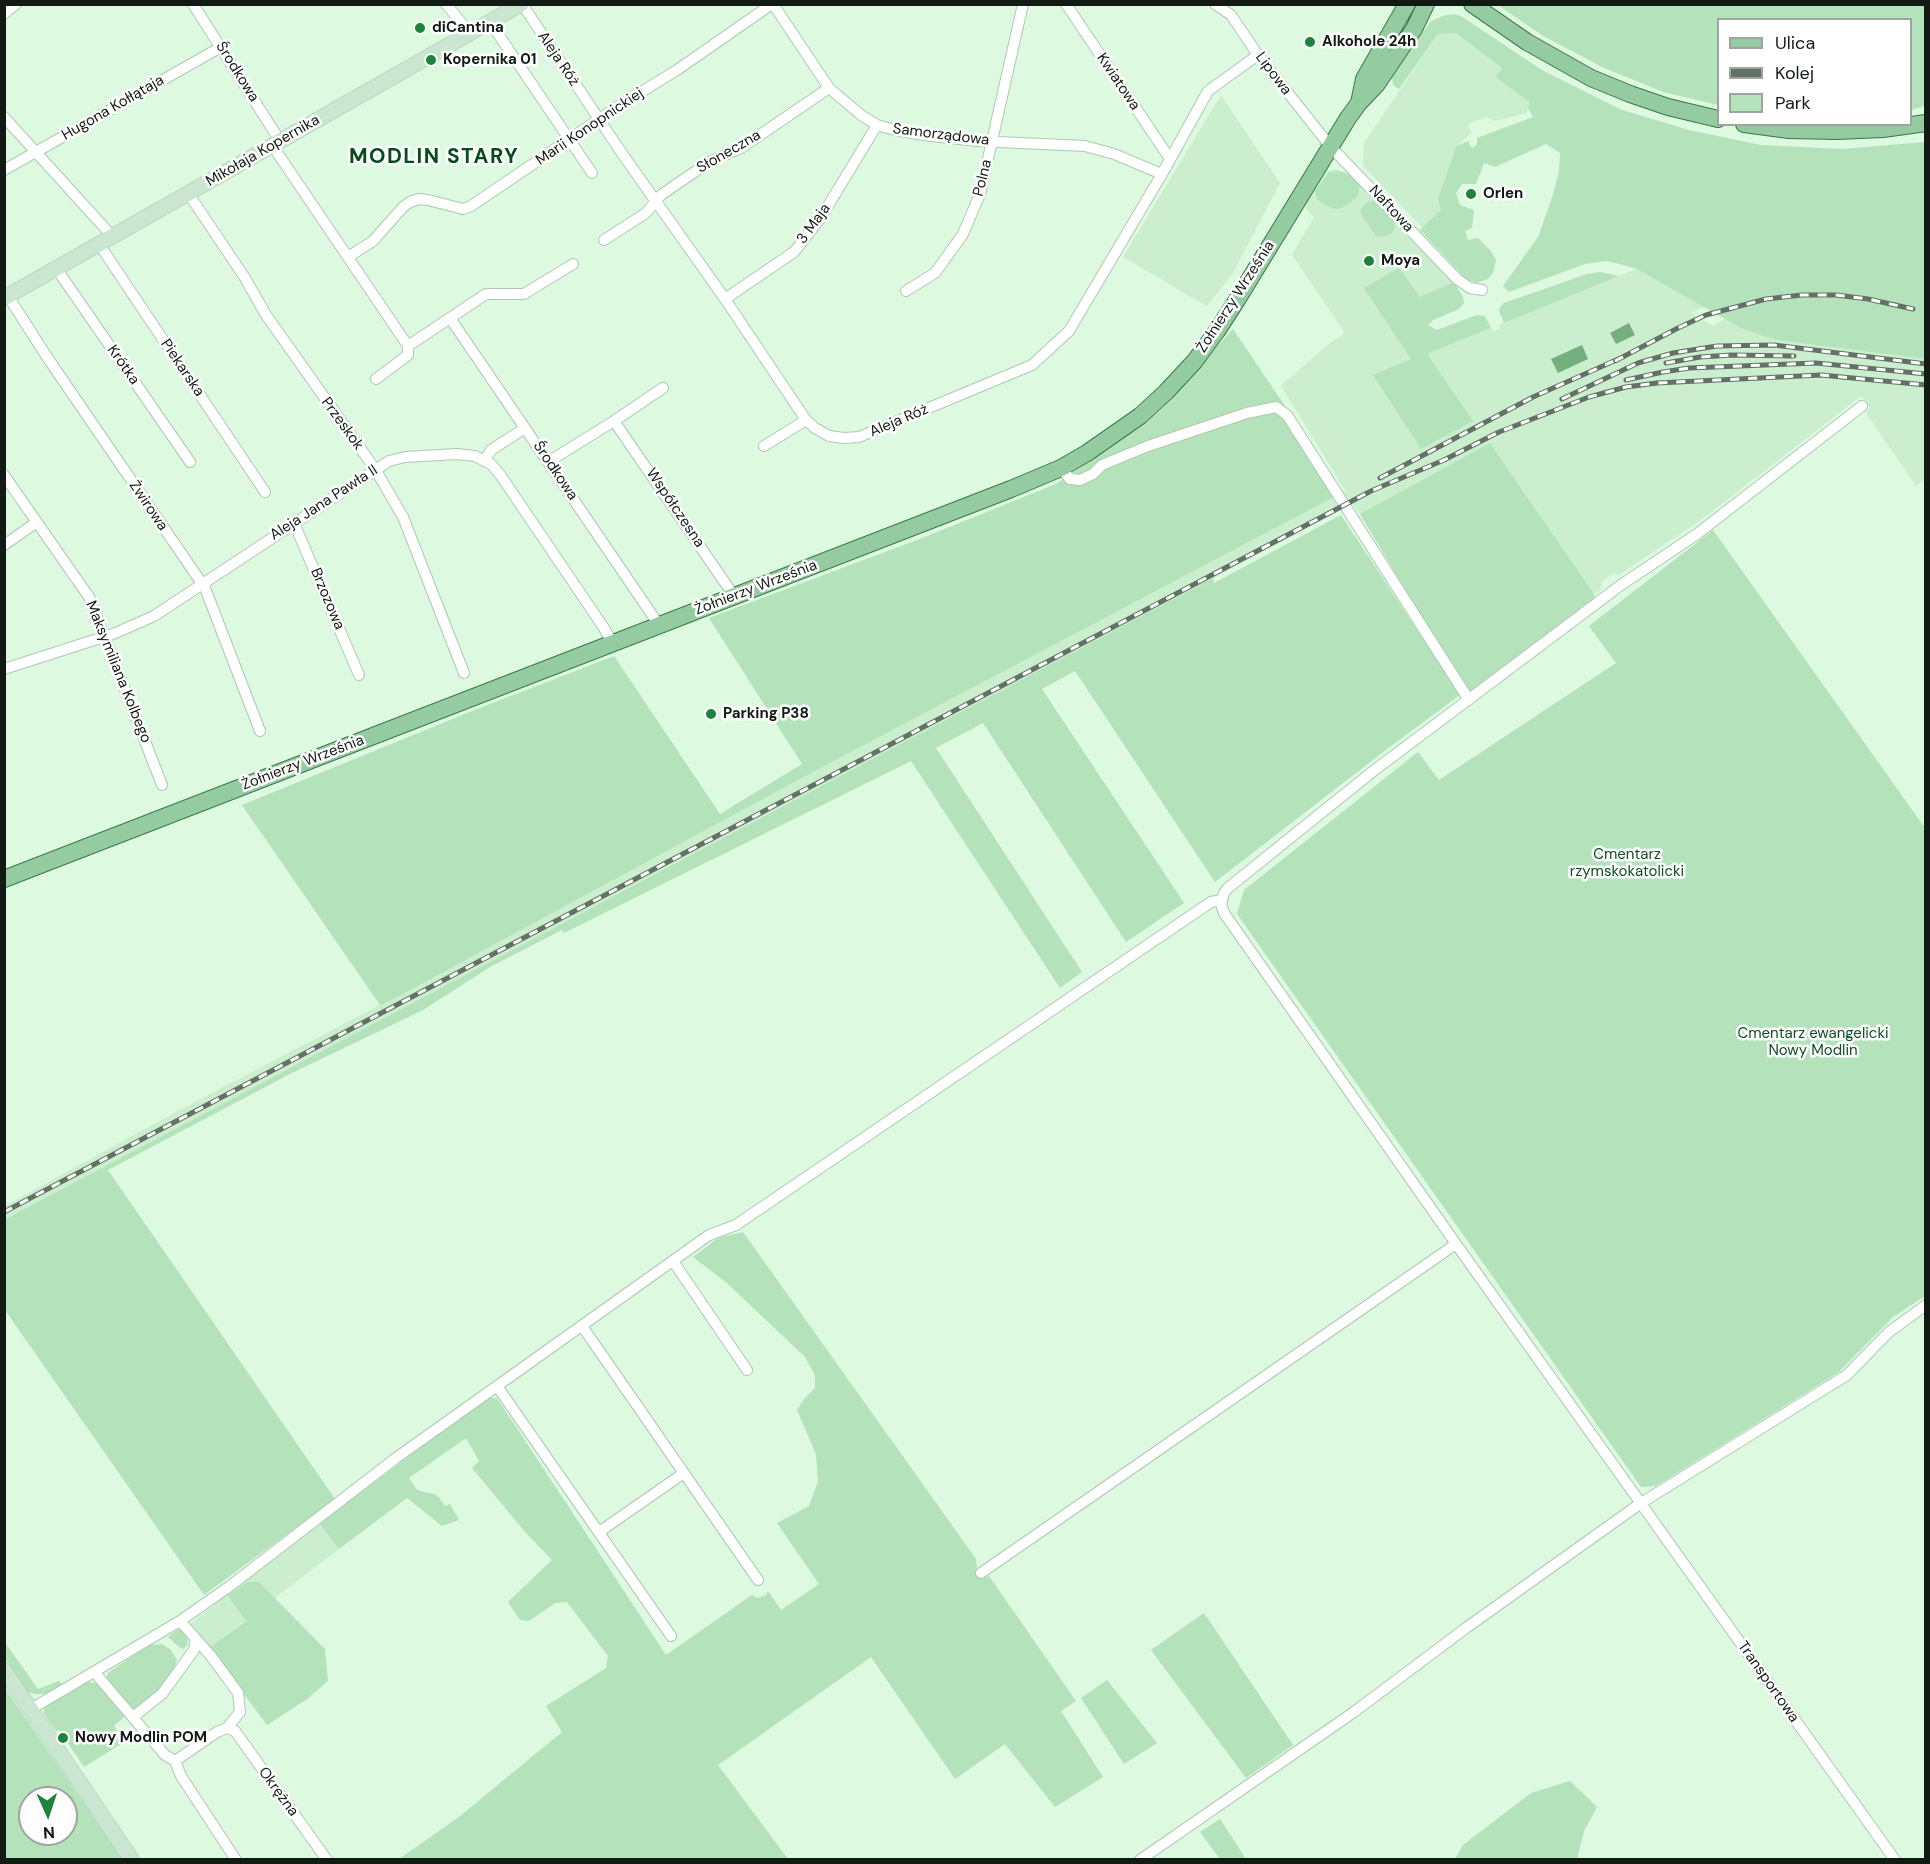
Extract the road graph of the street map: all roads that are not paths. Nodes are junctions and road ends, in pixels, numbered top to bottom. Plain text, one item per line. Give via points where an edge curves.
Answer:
1 (16, 4) edge
2 (446, 4) edge
3 (521, 4) edge
4 (772, 4) edge
5 (1023, 4) edge
6 (1066, 4) edge
7 (1215, 4) edge
8 (1426, 4) edge
9 (1438, 4) edge
10 (1456, 4) edge
11 (198, 6) edge
12 (1404, 7) edge
13 (1478, 9) edge
14 (4, 14) edge
15 (490, 22) junction
16 (1414, 29) junction
17 (470, 33) junction
18 (221, 47) junction
19 (1258, 55) junction
20 (829, 88) junction
21 (1359, 103) junction
22 (4, 117) edge
23 (1717, 119) edge
24 (600, 120) junction
25 (877, 125) junction
26 (1759, 126) edge
27 (1904, 126) edge
28 (570, 140) junction
29 (992, 141) junction
30 (276, 143) junction
31 (1330, 146) junction
32 (36, 152) junction
33 (1170, 159) junction
34 (4, 170) edge
35 (592, 173) dead end
36 (1162, 174) junction
37 (188, 193) junction
38 (656, 202) junction
39 (105, 240) junction
40 (604, 240) dead end
41 (348, 257) junction
42 (573, 264) dead end
43 (56, 268) junction
44 (1482, 290) dead end
45 (906, 291) dead end
46 (6, 297) edge
47 (725, 299) junction
48 (450, 318) junction
49 (408, 346) junction
50 (376, 379) dead end
51 (663, 388) dead end
52 (1862, 406) dead end
53 (806, 420) junction
54 (614, 421) junction
55 (525, 428) junction
56 (764, 446) dead end
57 (484, 461) junction
58 (190, 462) dead end
59 (548, 462) junction
60 (1061, 468) junction
61 (375, 469) junction
62 (4, 475) edge
63 (265, 492) dead end
64 (37, 522) junction
65 (294, 523) junction
66 (4, 545) edge
67 (202, 584) junction
68 (735, 596) junction
69 (659, 625) junction
70 (105, 636) junction
71 (613, 644) junction
72 (4, 669) edge
73 (464, 673) dead end
74 (360, 675) dead end
75 (1469, 700) junction
76 (260, 731) dead end
77 (162, 785) dead end
78 (4, 879) edge
79 (1222, 900) junction
80 (1456, 1244) junction
81 (673, 1261) junction
82 (1926, 1305) edge
83 (582, 1326) junction
84 (747, 1370) dead end
85 (497, 1386) junction
86 (684, 1473) junction
87 (1641, 1503) junction
88 (599, 1532) junction
89 (981, 1573) dead end
90 (758, 1580) dead end
91 (180, 1621) junction
92 (671, 1636) dead end
93 (196, 1639) junction
94 (4, 1670) edge
95 (95, 1672) junction
96 (31, 1709) junction
97 (133, 1717) junction
98 (227, 1728) junction
99 (176, 1761) junction
100 (132, 1860) edge
101 (236, 1860) edge
102 (327, 1860) edge
103 (1140, 1860) edge
104 (1895, 1860) edge

1 - 14 street
2 - 17 street
3 - 15 street, Mikołaja Kopernika
3 - 24 street, Aleja Róż
4 - 20 street, Samorządowa
4 - 24 street, Marii Konopnickiej
5 - 29 street, Polna
6 - 33 street, Kwiatowa
7 - 19 street, Lipowa via 1231,15
8 - 16 main road, Żołnierzy Września
9 - 16 main road
10 - 13 main road
11 - 18 street, Środkowa
12 - 21 main road, Żołnierzy Września via 1364,79
13 - 23 main road via 1547,55 1591,78 1668,107
15 - 17 street, Mikołaja Kopernika
15 - 28 street
16 - 21 main road, Żołnierzy Września via 1375,87
17 - 30 street, Mikołaja Kopernika
18 - 30 street, Środkowa
18 - 32 street, Hugona Kołłątaja
19 - 31 street, Lipowa
19 - 33 street, Aleja Róż via 1208,91
20 - 25 street, Samorządowa
20 - 38 street, Słoneczna via 741,148 709,162
21 - 31 main road, Żołnierzy Września
22 - 32 street, Piekarska
24 - 28 street, Marii Konopnickiej
24 - 38 street, Aleja Róż
25 - 29 street, Samorządowa via 923,135
25 - 47 street, 3 Maja via 820,219 794,252
26 - 27 main road via 1836,131
28 - 35 street
28 - 41 street, Marii Konopnickiej via 471,206 463,209 419,199 410,202 373,241
29 - 36 street, Samorządowa via 1085,146
29 - 45 street, Polna via 980,194 963,234 935,273
30 - 37 street, Mikołaja Kopernika
30 - 41 street, Środkowa
31 - 44 street, Naftowa via 1457,279 1470,288
31 - 60 main road, Żołnierzy Września via 1237,300 1194,362 1140,416
32 - 34 street, Hugona Kołłątaja
32 - 39 street, Piekarska
33 - 36 street, Aleja Róż
36 - 53 street, Aleja Róż via 1069,332 1032,365 860,437 829,436
37 - 39 street, Mikołaja Kopernika
37 - 61 street, Przeskok via 266,315
38 - 40 street, Słoneczna
38 - 47 street, Aleja Róż
39 - 43 street, Mikołaja Kopernika
39 - 63 street, Piekarska
41 - 49 street, Środkowa
42 - 48 street via 524,294 486,294
43 - 46 street, Mikołaja Kopernika
43 - 58 street, Krótka
46 - 67 street, Żwirowa
47 - 53 street, Aleja Róż
48 - 49 street
48 - 55 street, Środkowa
49 - 50 street via 408,355
51 - 54 street
52 - 75 street via 1718,518 1621,585
53 - 56 street
54 - 59 street
54 - 68 street, Współczesna
55 - 57 street via 491,450
55 - 59 street, Środkowa
57 - 61 street, Aleja Jana Pawła II via 457,454 405,457
57 - 71 street via 501,476
59 - 69 street, Środkowa
60 - 68 main road, Żołnierzy Września
60 - 75 street via 1070,479 1080,480 1102,465 1148,446 1276,407 1287,415
61 - 65 street, Aleja Jana Pawła II
61 - 73 street, Przeskok via 403,518
62 - 64 street, Maksymiliana Kolbego
64 - 66 street
64 - 70 street, Maksymiliana Kolbego via 89,597
65 - 67 street, Aleja Jana Pawła II
65 - 74 street, Brzozowa
67 - 70 street, Aleja Jana Pawła II via 154,616
67 - 76 street, Żwirowa
68 - 69 main road, Żołnierzy Września
69 - 71 main road, Żołnierzy Września
70 - 72 street, Aleja Jana Pawła II
70 - 77 street, Maksymiliana Kolbego
71 - 78 main road, Żołnierzy Września
75 - 79 street via 1228,888
79 - 80 street, Transportowa via 1224,912
79 - 81 street via 1211,902 736,1225 709,1235
80 - 87 street, Transportowa
80 - 89 street
81 - 83 street
81 - 84 street
82 - 87 street via 1888,1332 1847,1375
83 - 85 street
83 - 86 street
85 - 88 street
85 - 91 street
86 - 88 street
86 - 90 street
87 - 103 street via 1354,1712
87 - 104 street, Transportowa
88 - 92 street
91 - 93 street
91 - 95 street
93 - 97 street via 194,1650 162,1694
93 - 98 street via 238,1693 240,1712
94 - 96 street
95 - 96 street
95 - 97 street
96 - 100 street
97 - 99 street via 165,1755
98 - 99 street
98 - 102 street, Okrężna via 235,1731
99 - 101 street via 181,1776

